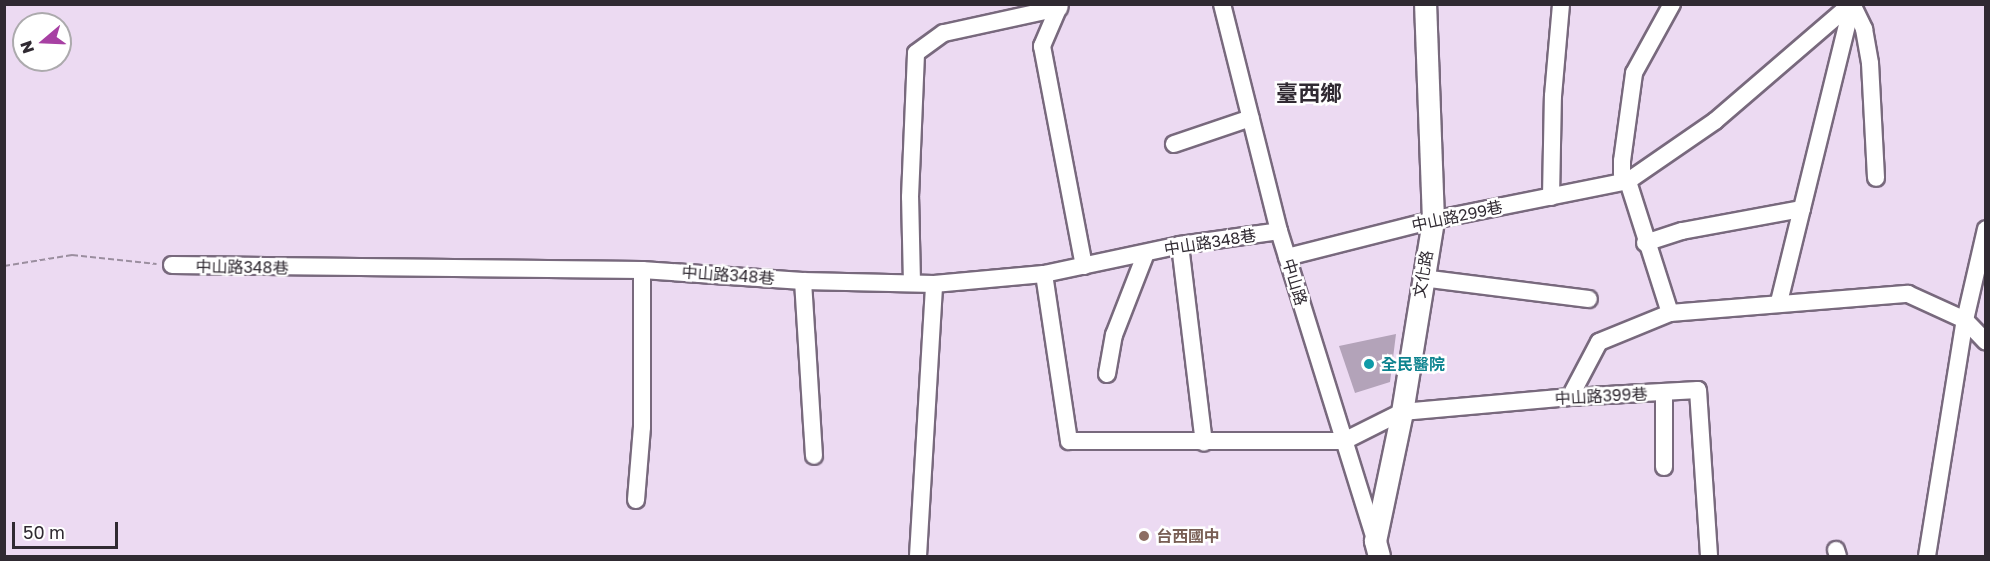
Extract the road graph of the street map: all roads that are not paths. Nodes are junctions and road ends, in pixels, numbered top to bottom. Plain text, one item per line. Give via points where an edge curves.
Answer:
1 (1222, 4) edge
2 (1425, 4) edge
3 (1561, 4) edge
4 (1672, 4) edge
5 (1852, 4) edge
6 (1059, 6) edge
7 (1251, 118) junction
8 (1174, 144) dead end
9 (1876, 178) dead end
10 (1628, 181) junction
11 (1551, 197) junction
12 (1802, 209) junction
13 (1432, 219) junction
14 (1986, 229) edge
15 (1279, 231) junction
16 (1645, 243) junction
17 (1180, 245) junction
18 (1146, 253) junction
19 (1287, 257) junction
20 (172, 265) road end
21 (1084, 266) junction
22 (642, 270) junction
23 (1044, 273) junction
24 (1422, 278) junction
25 (803, 280) junction
26 (912, 283) junction
27 (934, 284) junction
28 (1589, 299) dead end
29 (1779, 302) junction
30 (1670, 313) junction
31 (1965, 320) junction
32 (1986, 342) edge
33 (1107, 374) dead end
34 (1664, 392) junction
35 (1570, 397) junction
36 (1402, 412) junction
37 (1344, 441) junction
38 (1204, 443) junction
39 (814, 456) dead end
40 (1664, 467) dead end
41 (636, 500) dead end
42 (1377, 549) edge
43 (918, 556) edge
44 (1709, 556) edge
45 (1928, 556) edge

1 - 7 street, 中山路
2 - 13 main road, 文化路
3 - 11 street via 1552,96
4 - 10 street via 1634,73 1622,161 1622,174
5 - 9 street via 1864,28 1870,63
5 - 10 street, 中山路299巷 via 1715,121
5 - 12 street
6 - 21 street via 1042,46
6 - 26 street via 944,33 915,53 910,197
7 - 8 street
7 - 15 street, 中山路
10 - 11 street, 中山路299巷
10 - 16 street
11 - 13 street, 中山路299巷
12 - 16 street via 1682,231
12 - 29 street
13 - 19 street, 中山路299巷
13 - 24 main road, 文化路
14 - 31 street
15 - 17 street, 中山路348巷
15 - 19 street, 中山路
16 - 30 street
17 - 18 street, 中山路348巷
17 - 38 street
18 - 21 street, 中山路348巷
18 - 33 street via 1113,335
19 - 37 street, 中山路
20 - 22 street, 中山路348巷
21 - 23 street, 中山路348巷
22 - 25 street, 中山路348巷
22 - 41 street via 642,427
23 - 27 street, 中山路348巷
23 - 38 street via 1069,441
24 - 28 street
24 - 36 main road, 文化路
25 - 26 street, 中山路348巷
25 - 39 street
26 - 27 street, 中山路348巷
27 - 43 street
29 - 30 street
29 - 31 street via 1908,294
30 - 35 street via 1599,342
31 - 32 street
31 - 45 street
34 - 35 street, 中山路399巷
34 - 40 street
34 - 44 street, 中山路399巷 via 1698,390
35 - 36 street, 中山路399巷
36 - 37 street, 中山路399巷
36 - 42 main road, 文化路
37 - 38 street
37 - 42 street, 中山路

